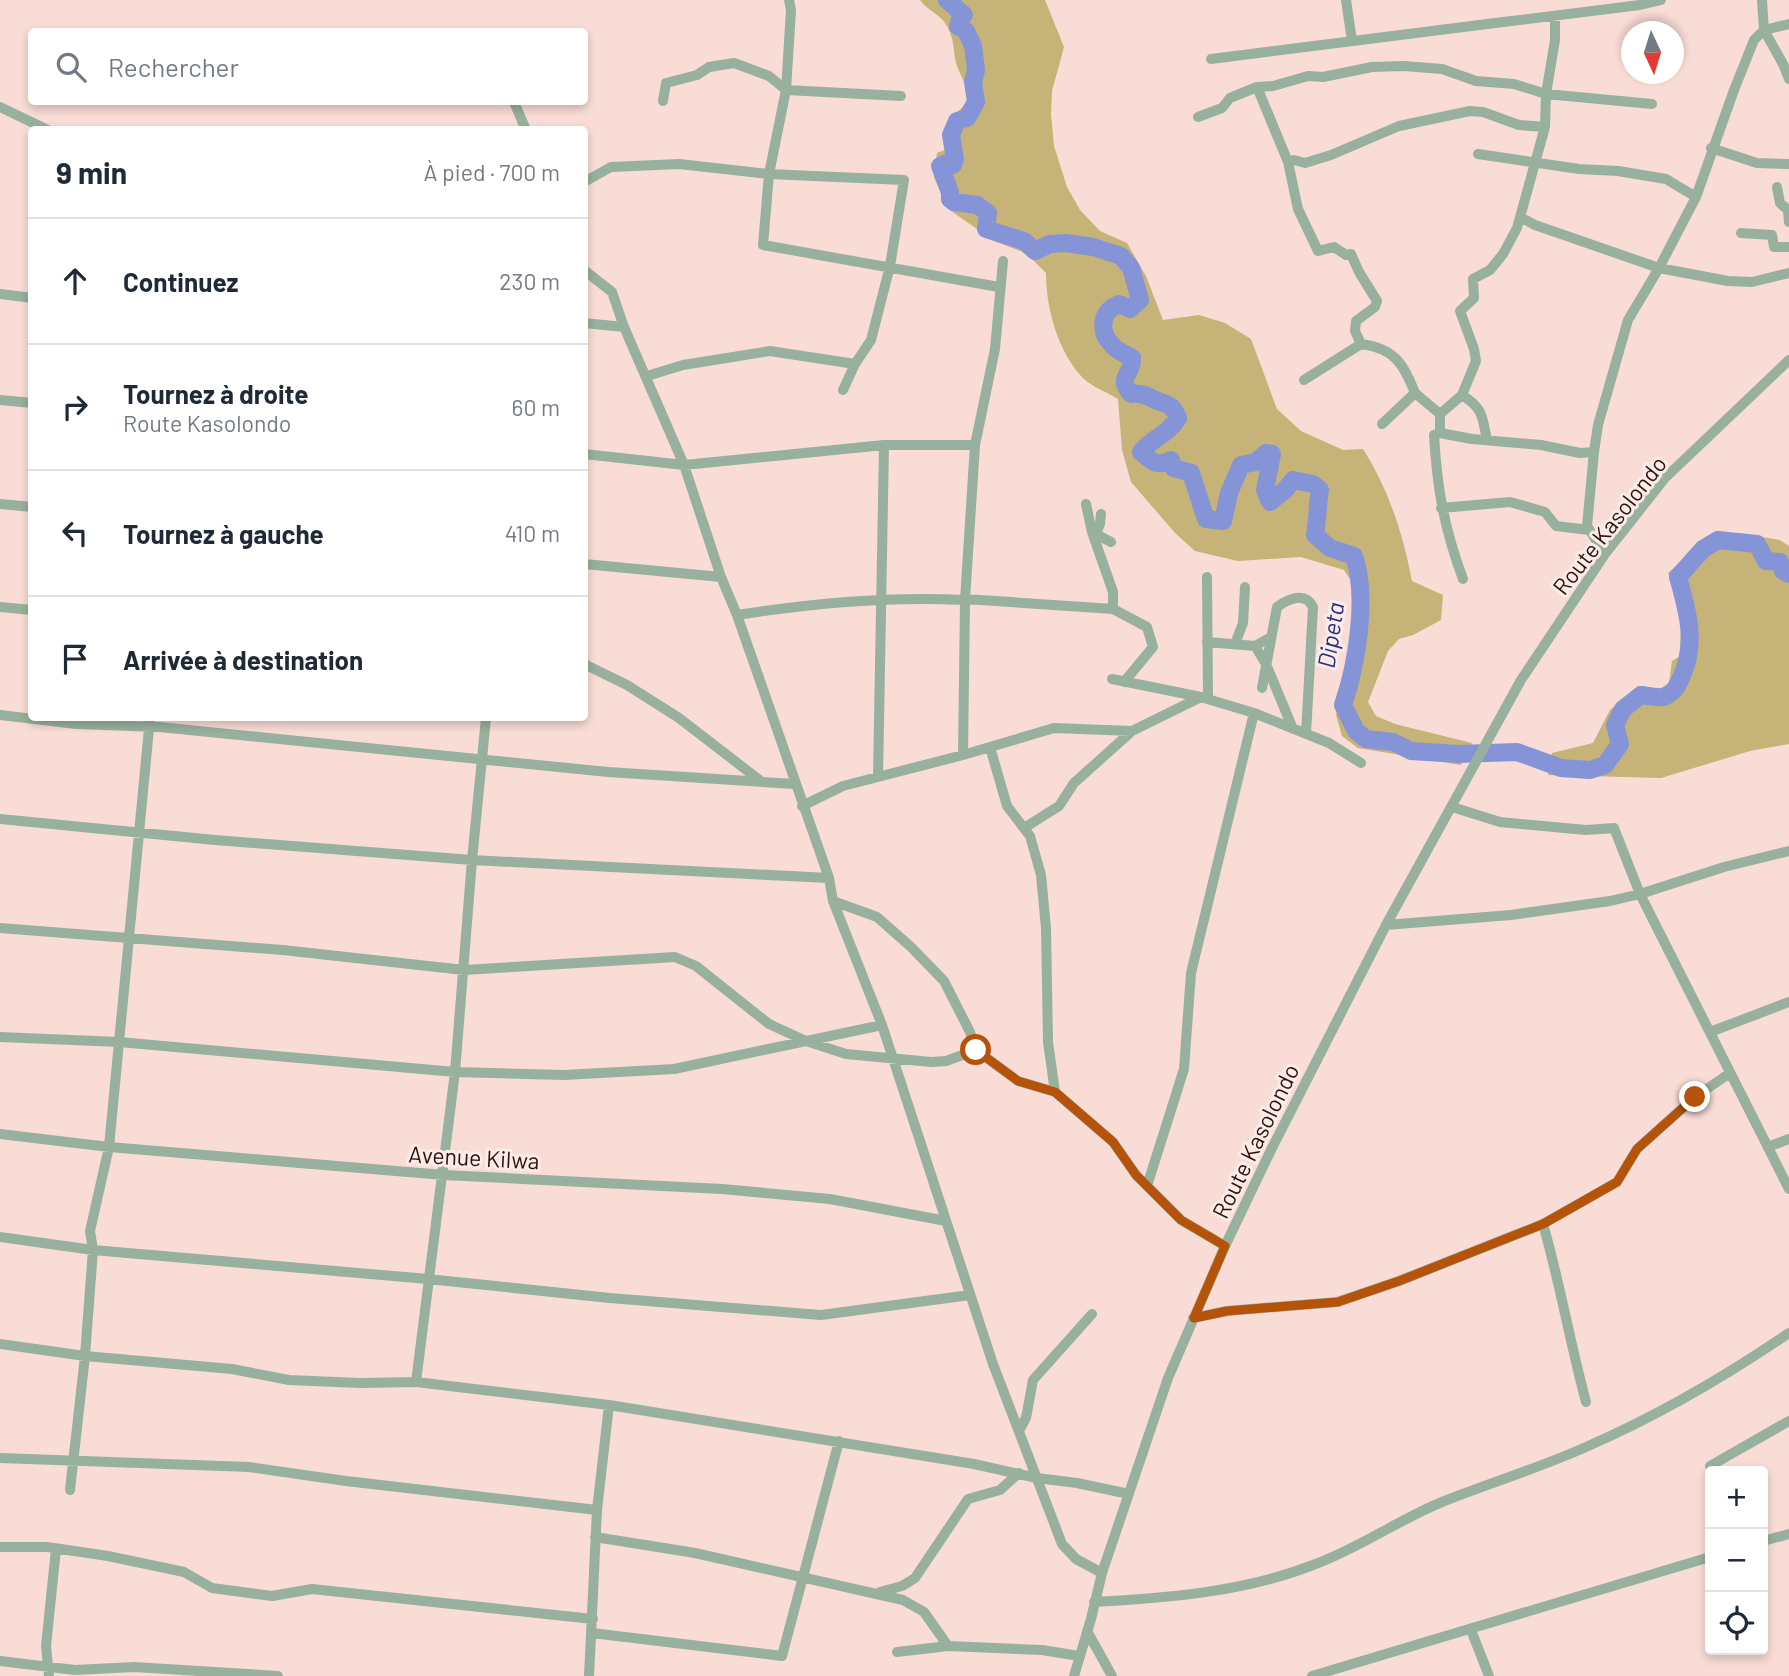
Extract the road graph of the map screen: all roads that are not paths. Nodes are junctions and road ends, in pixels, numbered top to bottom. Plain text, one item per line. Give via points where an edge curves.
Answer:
1 (789, 0) edge
2 (1346, 0) edge
3 (1661, 0) edge
4 (1762, 0) edge
5 (1596, 5) edge
6 (1555, 16) junction
7 (1789, 24) edge
8 (1764, 30) junction
9 (1352, 41) junction
10 (1210, 59) dead end
11 (1789, 79) edge
12 (1257, 87) junction
13 (786, 90) junction
14 (1546, 94) junction
15 (901, 96) dead end
16 (663, 101) dead end
17 (1652, 104) dead end
18 (515, 105) edge
19 (0, 107) edge
20 (1198, 117) dead end
21 (40, 126) edge
22 (524, 126) edge
23 (1545, 127) junction
24 (1711, 148) junction
25 (1478, 154) dead end
26 (1287, 162) junction
27 (1535, 162) junction
28 (1789, 164) edge
29 (769, 174) junction
30 (588, 180) edge
31 (1777, 187) dead end
32 (1696, 197) junction
33 (1520, 217) junction
34 (1789, 222) edge
35 (1741, 233) dead end
36 (1789, 247) edge
37 (1003, 261) dead end
38 (890, 266) junction
39 (1659, 268) junction
40 (588, 273) edge
41 (1789, 273) edge
42 (999, 287) junction
43 (0, 294) edge
44 (28, 298) edge
45 (588, 323) edge
46 (624, 327) junction
47 (1361, 344) junction
48 (1789, 360) edge
49 (855, 364) junction
50 (647, 376) junction
51 (1304, 380) dead end
52 (843, 390) dead end
53 (1415, 394) junction
54 (1462, 395) junction
55 (0, 400) edge
56 (28, 403) edge
57 (1440, 414) junction
58 (1382, 424) dead end
59 (1440, 433) junction
60 (1487, 440) junction
61 (975, 444) junction
62 (884, 445) junction
63 (1594, 452) junction
64 (588, 454) edge
65 (684, 465) junction
66 (0, 504) edge
67 (1086, 504) dead end
68 (28, 507) edge
69 (1441, 508) junction
70 (1101, 514) dead end
71 (1589, 530) junction
72 (1094, 533) junction
73 (1111, 541) dead end
74 (1605, 554) junction
75 (588, 564) edge
76 (721, 577) junction
77 (1207, 577) dead end
78 (1463, 579) dead end
79 (1245, 587) dead end
80 (881, 599) junction
81 (965, 599) junction
82 (0, 607) edge
83 (1113, 609) junction
84 (28, 610) edge
85 (737, 615) junction
86 (1272, 637) junction
87 (1207, 642) junction
88 (1235, 644) junction
89 (1255, 646) junction
90 (1266, 664) junction
91 (588, 666) edge
92 (1112, 679) dead end
93 (1124, 682) junction
94 (1262, 688) dead end
95 (1205, 697) junction
96 (1254, 713) junction
97 (0, 715) edge
98 (28, 718) edge
99 (51, 721) edge
100 (486, 721) edge
101 (150, 722) edge
102 (1293, 729) junction
103 (1132, 731) junction
104 (1306, 734) junction
105 (990, 747) junction
106 (963, 755) junction
107 (482, 761) junction
108 (1361, 763) dead end
109 (878, 777) junction
110 (762, 782) junction
111 (794, 784) junction
112 (802, 806) junction
113 (1452, 807) junction
114 (0, 820) edge
115 (1024, 828) junction
116 (140, 832) junction
117 (1789, 851) edge
118 (472, 860) junction
119 (829, 878) junction
120 (1640, 894) junction
121 (833, 901) junction
122 (1386, 925) junction
123 (0, 928) edge
124 (129, 939) junction
125 (464, 970) junction
126 (1789, 1002) edge
127 (883, 1025) junction
128 (1710, 1032) junction
129 (0, 1037) edge
130 (806, 1041) junction
131 (119, 1042) junction
132 (976, 1050) junction
133 (893, 1059) junction
134 (455, 1072) junction
135 (1730, 1073) junction
136 (1055, 1092) junction
137 (0, 1134) edge
138 (1789, 1139) edge
139 (109, 1147) junction
140 (1768, 1147) junction
141 (444, 1175) junction
142 (1147, 1186) junction
143 (1789, 1189) edge
144 (946, 1221) junction
145 (1543, 1224) junction
146 (0, 1237) edge
147 (1225, 1246) junction
148 (93, 1250) junction
149 (428, 1279) junction
150 (970, 1295) junction
151 (1092, 1314) dead end
152 (1194, 1318) junction
153 (1789, 1333) edge
154 (0, 1343) edge
155 (85, 1356) junction
156 (416, 1382) junction
157 (1586, 1402) dead end
158 (609, 1405) junction
159 (1789, 1421) edge
160 (1019, 1431) junction
161 (839, 1441) junction
162 (0, 1458) edge
163 (72, 1461) junction
164 (1710, 1466) dead end
165 (1018, 1474) junction
166 (1037, 1478) junction
167 (70, 1490) dead end
168 (1129, 1494) junction
169 (597, 1510) junction
170 (1789, 1534) edge
171 (595, 1537) junction
172 (1768, 1540) edge
173 (0, 1547) edge
174 (55, 1549) junction
175 (1705, 1559) edge
176 (1102, 1573) junction
177 (804, 1578) junction
178 (874, 1593) junction
179 (1094, 1602) junction
180 (593, 1619) junction
181 (1471, 1630) junction
182 (1087, 1631) junction
183 (592, 1633) junction
184 (948, 1646) junction
185 (897, 1652) dead end
186 (1079, 1656) junction
187 (0, 1661) edge
188 (50, 1671) edge
189 (278, 1676) edge
190 (589, 1676) edge
191 (1074, 1676) edge
192 (1112, 1676) edge
193 (1312, 1676) edge
194 (1489, 1676) edge

1 - 13 street
2 - 9 street
3 - 5 street
4 - 8 street
5 - 6 street
6 - 9 street
6 - 14 street
7 - 8 street
8 - 11 street
8 - 24 street via 1754,40
9 - 10 street
12 - 14 street via 1308,76 1404,66 1442,69 1476,81 1514,84
12 - 20 street
12 - 26 street
13 - 15 street
13 - 16 street via 769,76 734,63 709,66 697,75 666,83
13 - 29 street
14 - 17 street
14 - 23 street
18 - 22 street
19 - 21 street
23 - 26 street via 1470,111 1399,126 1305,163
23 - 27 street
24 - 28 street via 1757,163
24 - 32 street
25 - 27 street
26 - 47 street via 1298,209 1318,251 1334,247 1351,254 1377,301 1356,321
27 - 32 street via 1667,179
27 - 33 street
29 - 30 street via 679,164 611,167
29 - 38 street via 763,245
29 - 38 street via 904,180
31 - 34 street
32 - 39 street
33 - 39 street
33 - 54 street via 1503,254 1490,271 1474,279 1474,298 1460,312 1476,361
35 - 36 street via 1772,235 1774,247
37 - 42 street
38 - 42 street
38 - 49 street via 871,340
39 - 41 street via 1752,282
39 - 63 street via 1628,320
40 - 46 street via 612,292
42 - 61 street via 995,349
43 - 44 street
45 - 46 street
46 - 50 street
47 - 51 street
47 - 53 street via 1392,354
48 - 74 street, Route Kasolondo via 1665,478
49 - 50 street via 770,351 683,365
49 - 52 street
50 - 65 street
53 - 57 street
53 - 58 street
54 - 57 street
54 - 60 street via 1481,411
55 - 56 street
57 - 59 street
59 - 60 street
59 - 69 street via 1434,435
60 - 63 street
61 - 62 street
61 - 81 street
62 - 65 street
62 - 80 street
63 - 71 street
64 - 65 street
65 - 76 street
66 - 68 street
67 - 72 street
69 - 71 street via 1510,502 1545,512 1556,526
69 - 78 street
70 - 72 street
71 - 74 street
72 - 73 street
72 - 83 street via 1113,592
74 - 113 street, Route Kasolondo via 1521,680
75 - 76 street
76 - 85 street
77 - 87 street
79 - 88 street via 1243,622
80 - 81 street
80 - 85 street
80 - 109 street
81 - 83 street
81 - 106 street
82 - 84 street
83 - 93 street via 1147,627 1152,638 1153,647
85 - 111 street
86 - 89 street
86 - 90 street
86 - 104 street via 1277,607 1290,598 1310,601
87 - 88 street
87 - 95 street
88 - 89 street
89 - 90 street
90 - 94 street
90 - 102 street
91 - 110 street via 679,718
92 - 93 street
93 - 95 street
95 - 96 street
95 - 103 street
96 - 102 street
96 - 142 street via 1191,973 1184,1069
97 - 98 street
99 - 101 street
100 - 107 street
101 - 107 street
101 - 116 street
102 - 104 street
103 - 105 street via 1054,728
103 - 115 street via 1074,783 1059,806
104 - 108 street
105 - 106 street
105 - 115 street via 1007,806
106 - 109 street
107 - 110 street
107 - 118 street
109 - 112 street via 843,786
110 - 111 street
111 - 112 street
112 - 119 street
113 - 120 street via 1500,822 1614,828
113 - 122 street, Route Kasolondo
114 - 116 street
115 - 136 street via 1041,875 1048,1042
116 - 118 street
116 - 124 street
117 - 120 street
118 - 119 street
118 - 125 street
119 - 121 street
120 - 122 street via 1511,915
120 - 128 street
121 - 127 street
121 - 132 street via 877,917 920,955 944,981
122 - 147 street, Route Kasolondo
123 - 124 street
124 - 125 street
124 - 131 street
125 - 130 street via 675,957 696,966 769,1024
125 - 134 street
126 - 128 street
127 - 130 street
127 - 133 street
128 - 135 street
129 - 131 street
130 - 133 street via 846,1054
130 - 134 street via 674,1069 564,1075
131 - 134 street
131 - 139 street
132 - 133 street via 946,1060
132 - 136 street via 1018,1081
133 - 144 street
134 - 141 street
135 - 140 street
135 - 145 street via 1695,1097 1637,1149 1617,1182
136 - 142 street via 1113,1142
137 - 139 street, Avenue Kilwa
138 - 140 street
139 - 141 street, Avenue Kilwa
139 - 148 street via 90,1231
140 - 143 street
141 - 144 street, Avenue Kilwa via 722,1189 830,1199
141 - 149 street
142 - 147 street via 1181,1220
144 - 150 street
145 - 152 street via 1338,1302
145 - 157 street
146 - 148 street
147 - 152 street, Route Kasolondo
148 - 149 street
148 - 155 street
149 - 150 street via 821,1315
149 - 156 street
150 - 160 street
151 - 160 street via 1033,1380
152 - 168 street, Route Kasolondo via 1168,1378
153 - 179 street via 1718,1381 1661,1411 1505,1481 1431,1507 1314,1565 1223,1589
154 - 155 street
155 - 156 street via 232,1369 289,1380
155 - 163 street
156 - 158 street
158 - 161 street
158 - 169 street
159 - 164 street
160 - 166 street
161 - 165 street
161 - 177 street
162 - 163 street
163 - 167 street
163 - 169 street via 249,1467
165 - 166 street
165 - 178 street via 1000,1490 968,1499 915,1578
166 - 168 street
166 - 176 street via 1062,1544 1076,1559
168 - 176 street, Route Kasolondo
169 - 171 street
170 - 172 street
171 - 177 street via 695,1553
171 - 180 street
173 - 174 street
174 - 180 street via 184,1572 212,1588 272,1596 312,1589
174 - 188 street via 46,1646
175 - 181 street
176 - 179 street, Route Kasolondo
177 - 178 street
177 - 183 street via 782,1656
178 - 184 street via 903,1600 924,1612
179 - 182 street, Route Kasolondo
180 - 183 street
181 - 193 street
181 - 194 street
182 - 186 street, Route Kasolondo
182 - 192 street
183 - 190 street
184 - 185 street
184 - 186 street
186 - 191 street, Route Kasolondo
187 - 188 street
188 - 189 street via 141,1667

